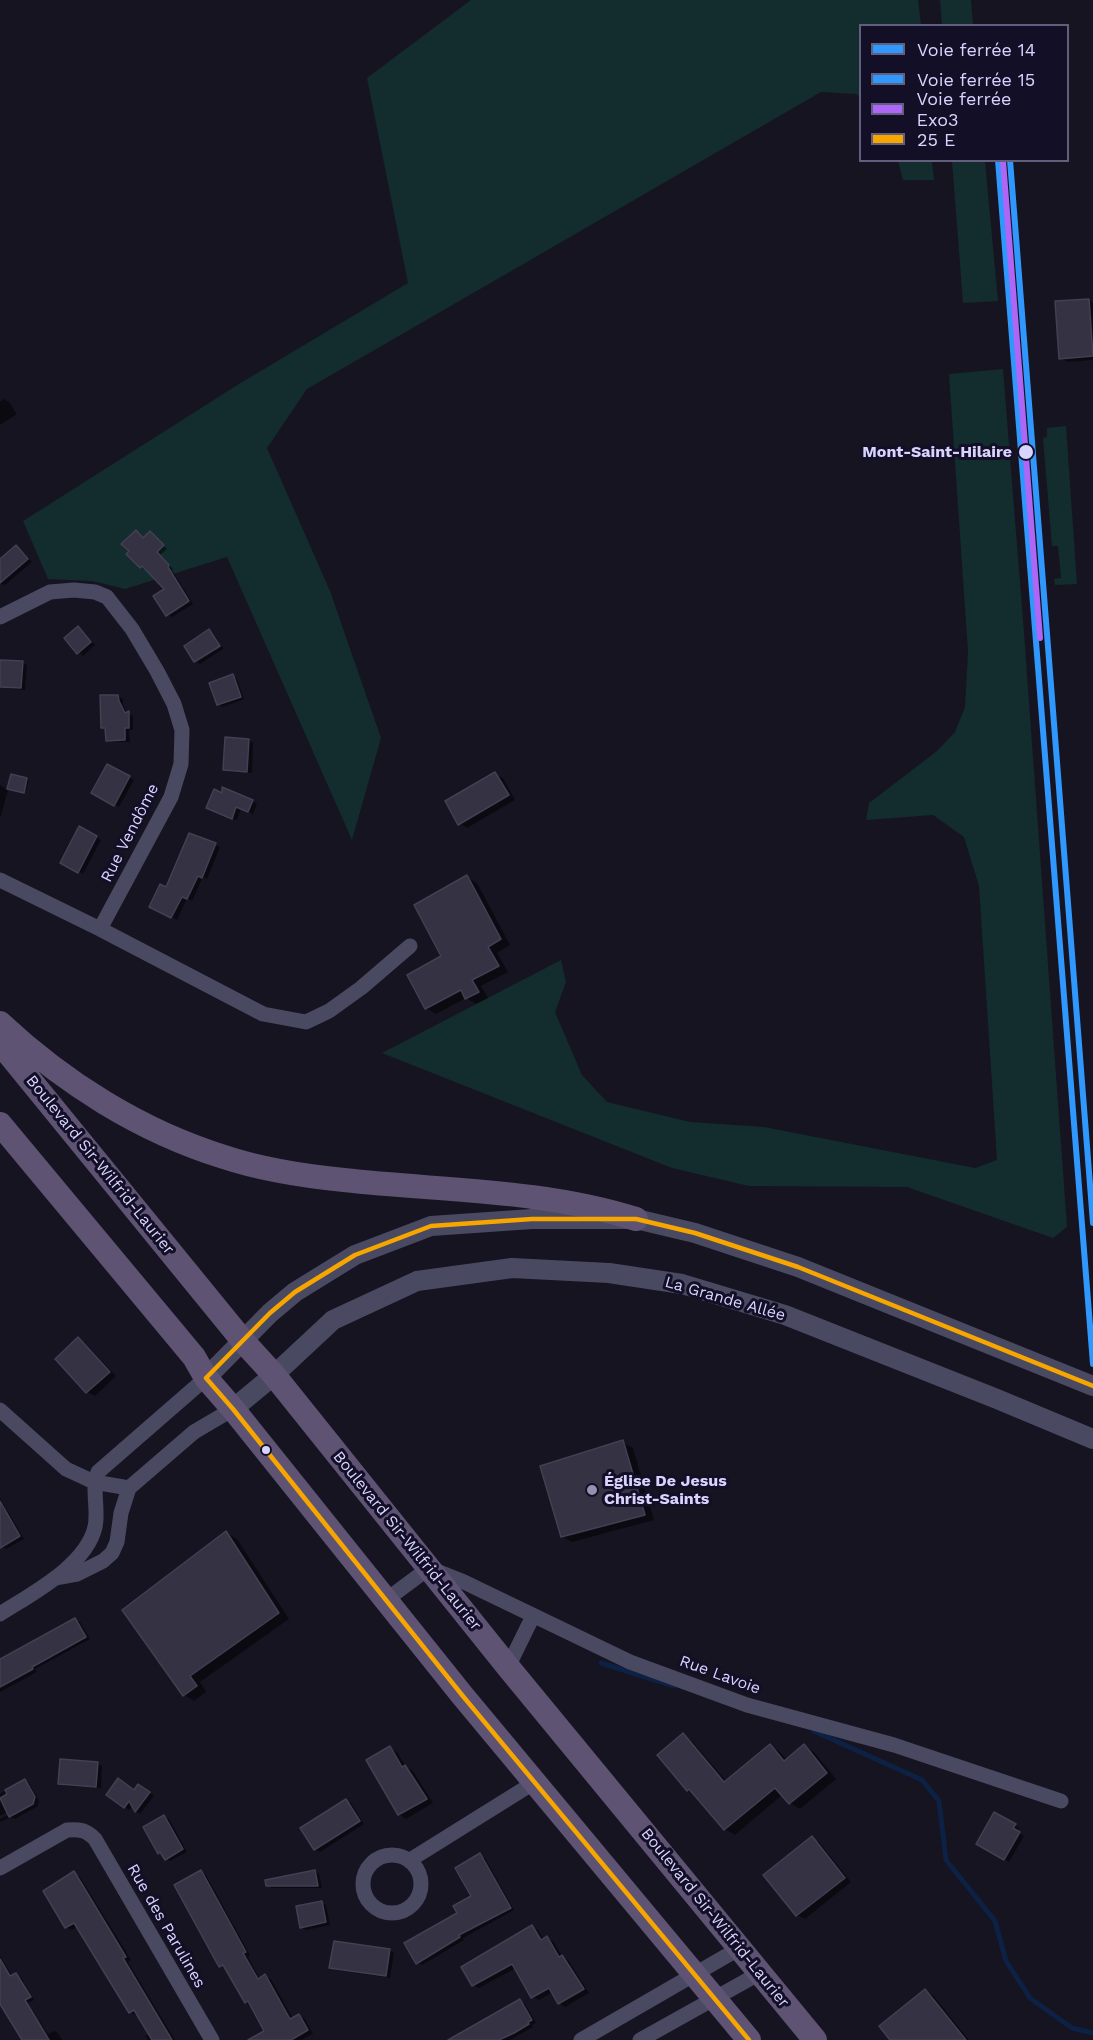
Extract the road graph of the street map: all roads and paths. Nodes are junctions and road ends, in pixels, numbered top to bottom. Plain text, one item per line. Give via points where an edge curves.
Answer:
1 (0, 617) edge
2 (0, 879) edge
3 (100, 928) junction
4 (410, 946) dead end
5 (0, 1023) edge
6 (0, 1043) edge
7 (0, 1124) edge
8 (636, 1219) junction
9 (243, 1341) junction
10 (274, 1375) junction
11 (206, 1378) junction
12 (1093, 1386) edge
13 (233, 1409) junction
14 (0, 1410) edge
15 (1093, 1440) edge
16 (94, 1482) junction
17 (129, 1488) junction
18 (429, 1568) junction
19 (55, 1578) junction
20 (386, 1600) junction
21 (0, 1614) edge
22 (533, 1616) junction
23 (508, 1667) junction
24 (536, 1782) junction
25 (1061, 1801) dead end
26 (410, 1860) dead end
27 (0, 1868) edge
28 (740, 1948) junction
29 (760, 1973) junction
30 (695, 1975) junction
31 (715, 1997) junction
32 (212, 2040) edge
33 (581, 2040) edge
34 (639, 2040) edge
35 (750, 2040) edge
36 (815, 2040) edge

1 - 3 street, Rue Vendôme via 51,592 74,590 107,597 157,670 183,730 181,764 171,797
2 - 3 street
3 - 4 street via 263,1014 306,1022 361,988
5 - 8 main road via 46,1064 98,1099 162,1133 223,1157 279,1172 345,1181 515,1194 599,1208
6 - 9 main road, Boulevard Sir-Wilfrid-Laurier
7 - 11 main road via 194,1357
8 - 9 street via 532,1219 431,1226 356,1255 296,1292
8 - 12 street via 695,1233 798,1267
9 - 10 main road, Boulevard Sir-Wilfrid-Laurier
9 - 11 street
10 - 13 street, La Grande Allée
10 - 15 street, La Grande Allée via 333,1320 417,1281 512,1268 609,1273 682,1284 785,1315
10 - 18 main road, Boulevard Sir-Wilfrid-Laurier
11 - 13 main road
11 - 16 street via 106,1463
13 - 17 street via 194,1432
13 - 20 main road
14 - 16 street via 66,1469
16 - 17 street
16 - 19 street via 95,1529 76,1560
17 - 19 street via 112,1552 91,1569
18 - 20 street
18 - 22 street, Rue Lavoie
18 - 23 main road, Boulevard Sir-Wilfrid-Laurier
19 - 21 street
20 - 24 main road
22 - 23 street
22 - 25 street, Rue Lavoie via 630,1662 747,1705 894,1745
23 - 28 main road, Boulevard Sir-Wilfrid-Laurier
24 - 26 street
24 - 30 main road
27 - 32 street, Rue des Parulines via 67,1830 87,1832
28 - 29 main road, Boulevard Sir-Wilfrid-Laurier
28 - 30 street
29 - 31 street
29 - 36 main road, Boulevard Sir-Wilfrid-Laurier
30 - 31 main road
30 - 33 street
31 - 34 street
31 - 35 main road

